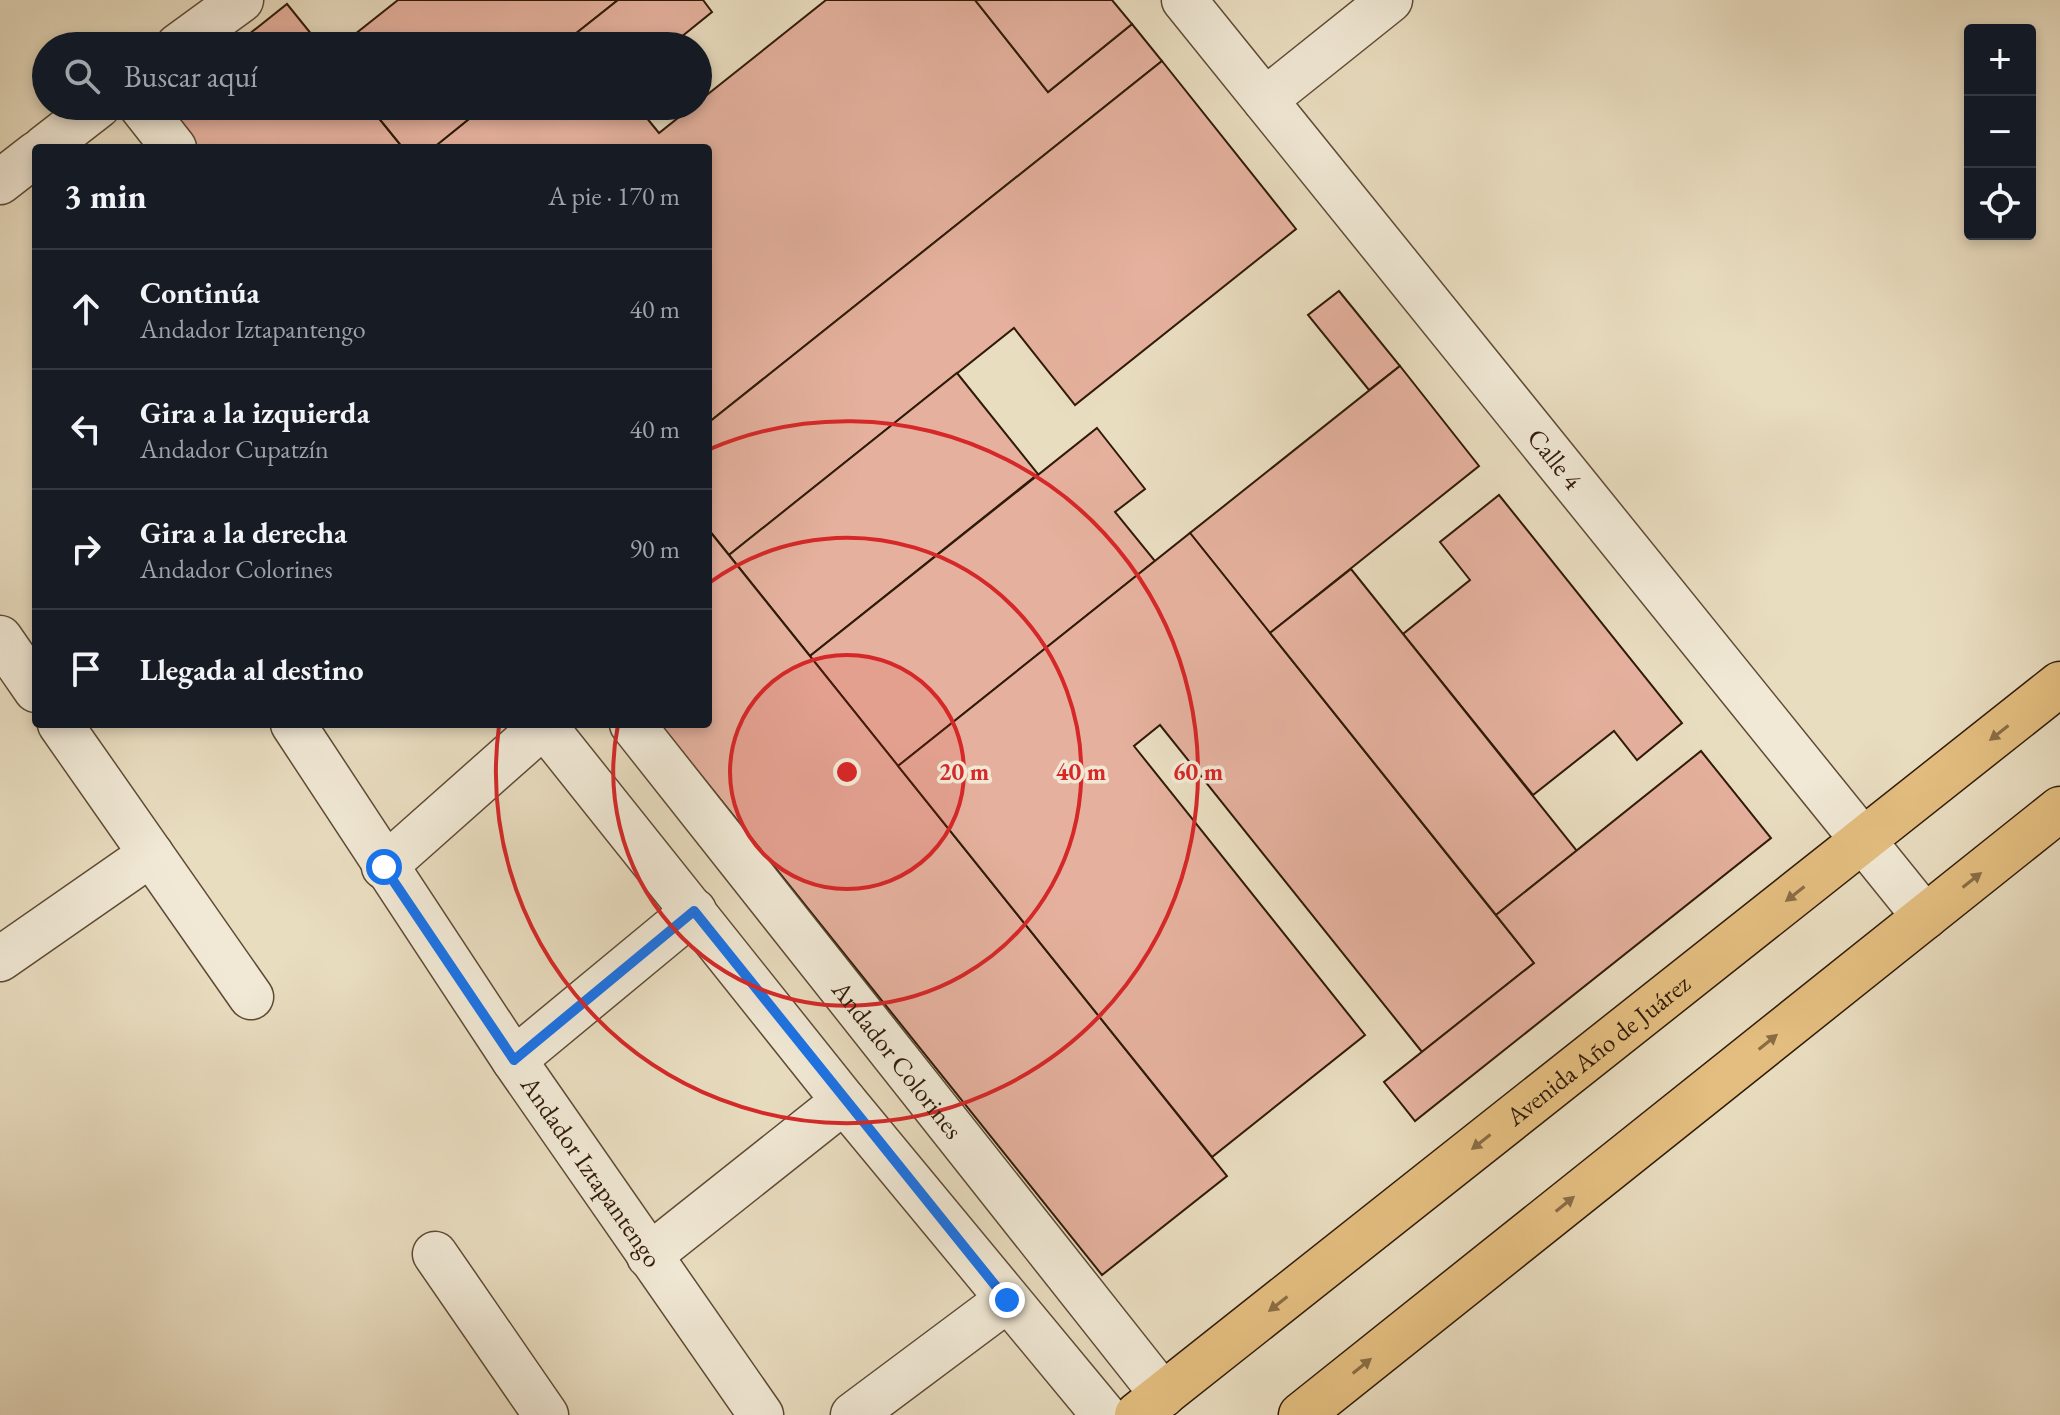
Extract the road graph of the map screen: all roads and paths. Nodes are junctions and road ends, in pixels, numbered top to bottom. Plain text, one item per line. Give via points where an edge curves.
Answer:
1 (241, 0) edge
2 (1184, 0) edge
3 (1390, 0) edge
4 (197, 32) edge
5 (1265, 100) junction
6 (80, 120) edge
7 (152, 120) edge
8 (49, 144) edge
9 (171, 144) edge
10 (32, 157) edge
11 (0, 182) edge
12 (0, 638) edge
13 (32, 684) edge
14 (2060, 684) edge
15 (63, 728) edge
16 (296, 728) edge
17 (540, 728) edge
18 (547, 728) edge
19 (635, 728) edge
20 (2060, 809) edge
21 (1863, 840) junction
22 (151, 854) junction
23 (384, 867) junction
24 (694, 911) junction
25 (1925, 917) junction
26 (0, 959) edge
27 (251, 997) dead end
28 (514, 1060) junction
29 (844, 1101) junction
30 (435, 1254) dead end
31 (649, 1256) junction
32 (1007, 1300) junction
33 (1150, 1405) edge
34 (546, 1415) edge
35 (761, 1415) edge
36 (853, 1415) edge
37 (1104, 1415) edge
38 (1301, 1415) edge

1 - 4 street
2 - 5 street, Calle 4
3 - 5 street
5 - 21 street, Calle 4
6 - 8 street
7 - 9 street
10 - 11 street
12 - 13 street
14 -> 21 main road, Avenida Año de Juárez
15 - 22 street
16 - 23 street, Andador Iztapantengo
17 - 23 street
18 - 24 street
19 - 33 street, Andador Colorines
25 -> 20 main road
21 - 25 street, Calle 4
21 -> 33 main road, Avenida Año de Juárez
22 - 26 street
22 - 27 street
23 - 28 street, Andador Iztapantengo
24 - 28 street
24 - 29 street
38 -> 25 main road
28 - 31 street, Andador Iztapantengo
29 - 31 street
29 - 32 street
30 - 34 street
31 - 35 street, Andador Iztapantengo
32 - 36 street
32 - 37 street

